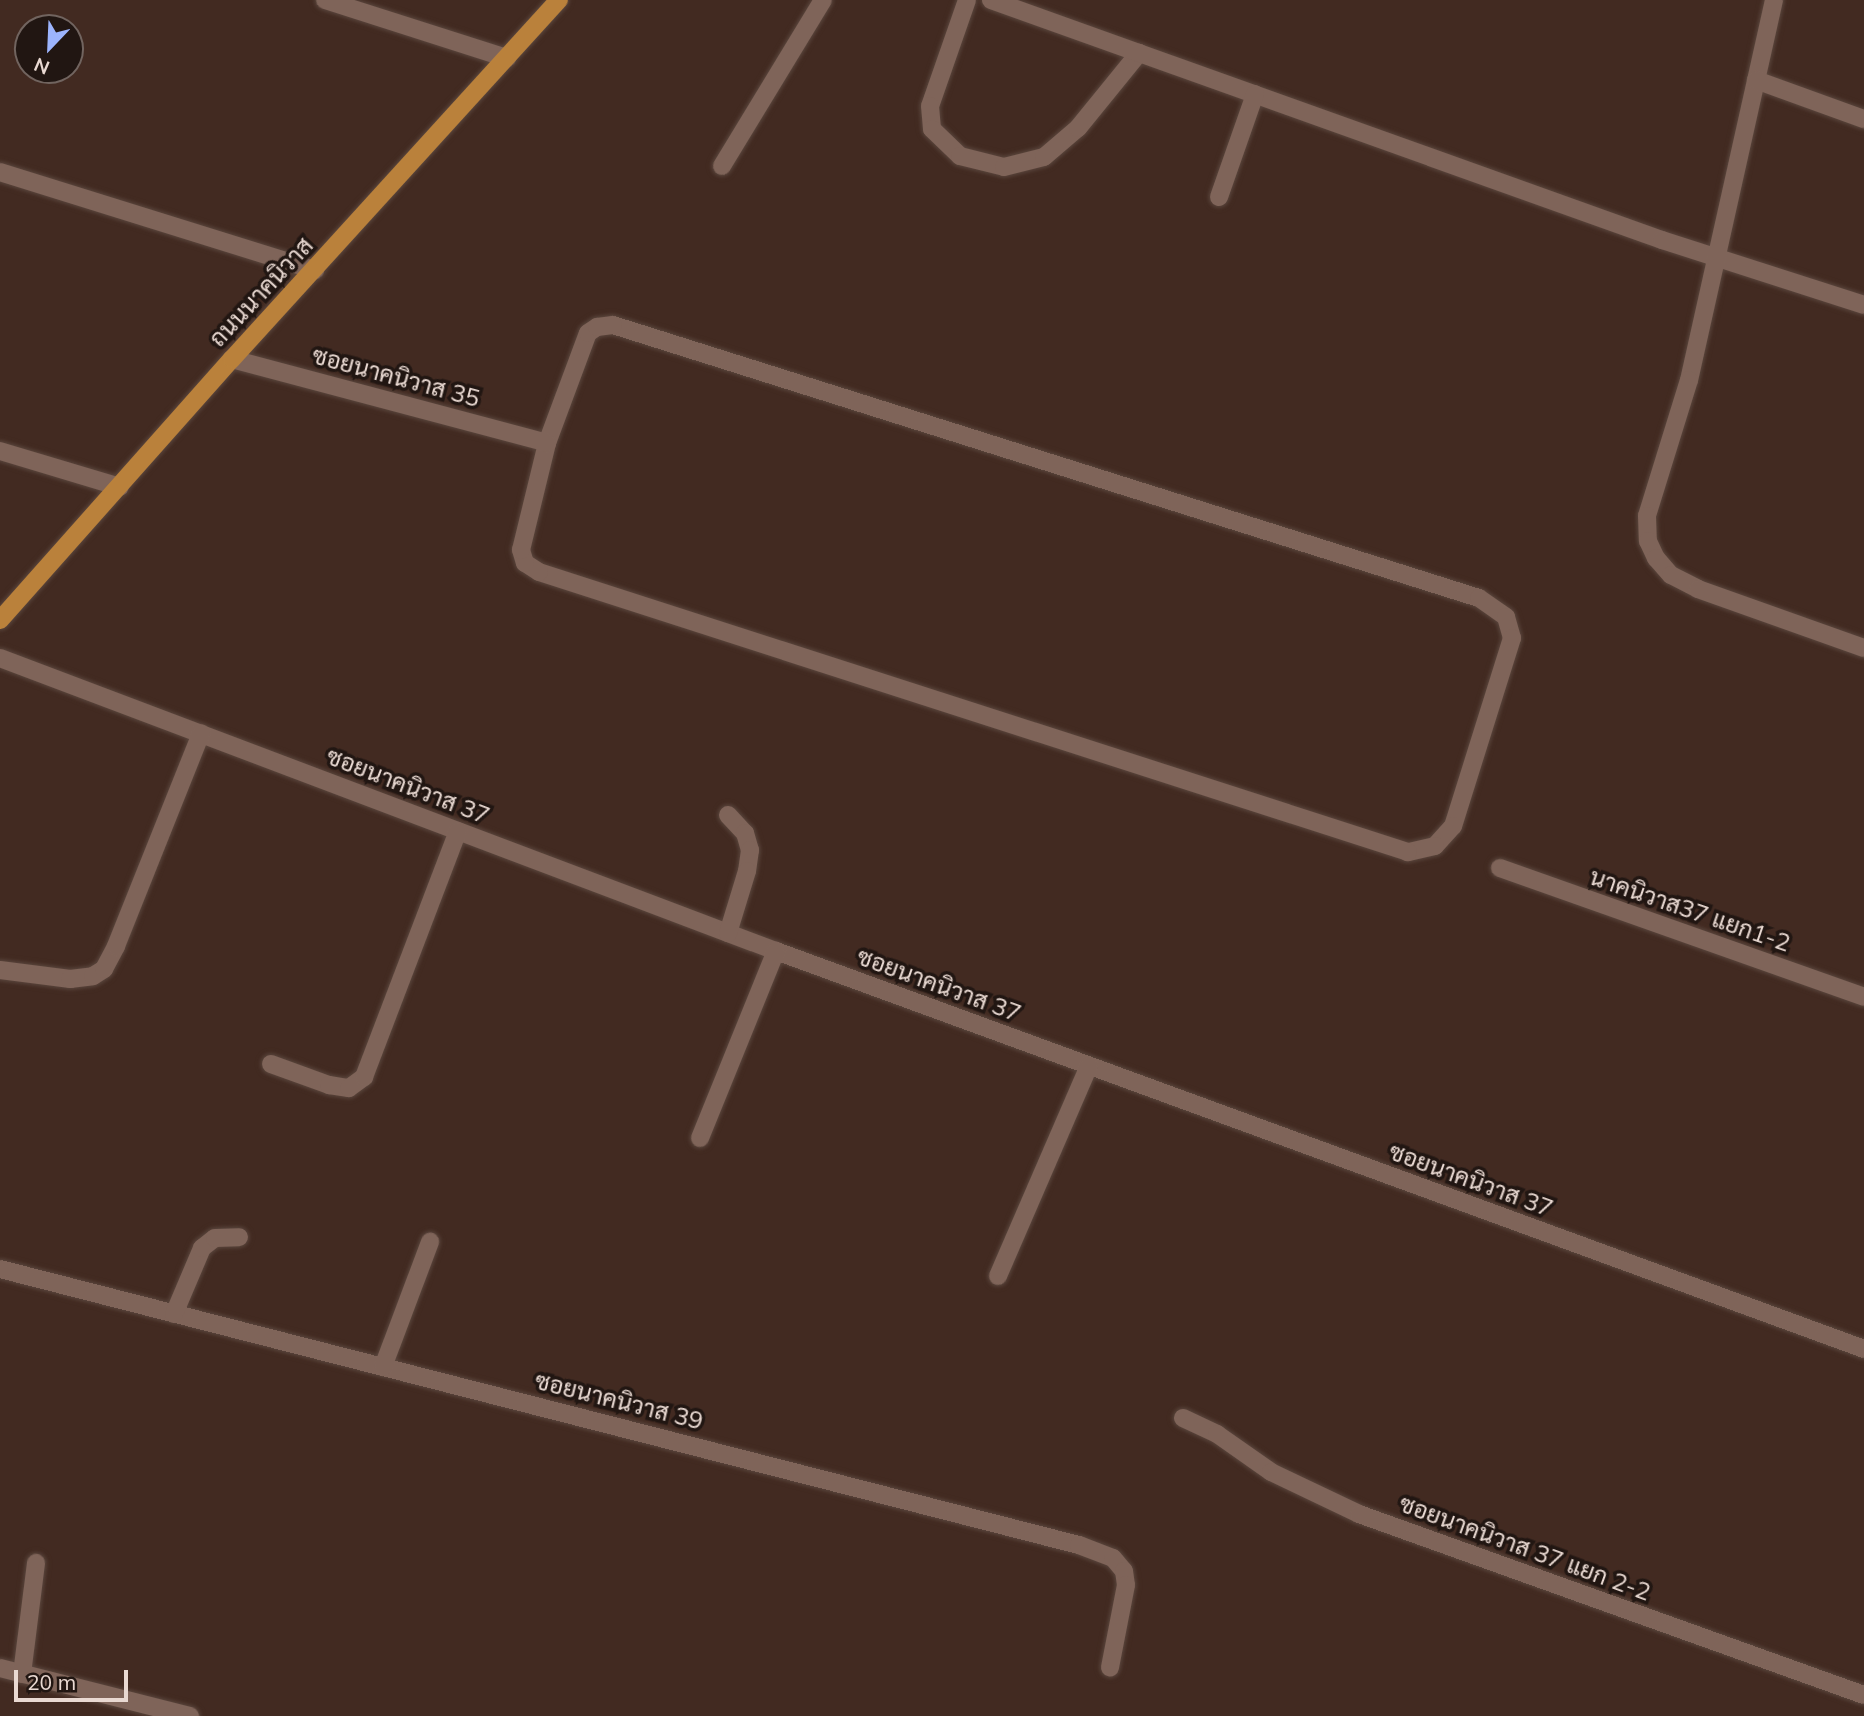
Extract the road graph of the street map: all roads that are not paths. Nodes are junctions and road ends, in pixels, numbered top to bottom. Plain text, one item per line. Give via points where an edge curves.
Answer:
1 (325, 0) edge
2 (559, 0) edge
3 (823, 0) edge
4 (967, 0) edge
5 (991, 0) edge
6 (1774, 0) edge
7 (1139, 53) junction
8 (507, 58) junction
9 (1756, 80) junction
10 (1255, 94) junction
11 (1864, 119) edge
12 (722, 166) dead end
13 (0, 173) edge
14 (1219, 197) dead end
15 (1718, 256) junction
16 (315, 270) junction
17 (1864, 306) edge
18 (232, 359) junction
19 (547, 443) junction
20 (0, 451) edge
21 (120, 487) junction
22 (0, 620) edge
23 (1864, 648) edge
24 (0, 658) edge
25 (201, 733) junction
26 (728, 815) dead end
27 (458, 831) junction
28 (1500, 869) dead end
29 (728, 933) junction
30 (776, 951) junction
31 (0, 970) edge
32 (1864, 997) edge
33 (271, 1064) dead end
34 (1089, 1066) junction
35 (700, 1138) dead end
36 (239, 1237) dead end
37 (430, 1242) dead end
38 (0, 1269) edge
39 (998, 1276) dead end
40 (174, 1314) junction
41 (1864, 1349) edge
42 (383, 1367) junction
43 (1183, 1418) dead end
44 (36, 1563) dead end
45 (1110, 1667) dead end
46 (0, 1668) edge
47 (22, 1674) junction
48 (1864, 1695) edge
49 (190, 1716) edge

1 - 8 street
2 - 8 main road, ถนนนาคนิวาส
3 - 12 street
4 - 7 street via 929,106 932,129 960,156 1004,167 1044,157 1078,128
5 - 7 street
6 - 9 street
7 - 10 street
8 - 16 main road, ถนนนาคนิวาส
9 - 11 street
9 - 15 street
10 - 14 street
10 - 15 street
13 - 16 street
15 - 17 street
15 - 23 street via 1689,380 1647,516 1648,541 1671,575 1698,589
16 - 18 main road, ถนนนาคนิวาส
18 - 19 street, ซอยนาคนิวาส 35
18 - 21 main road, ถนนนาคนิวาส
19 - 19 street via 587,332 613,325 1479,598 1506,617 1512,638 1452,826 1435,845 1408,852 539,572 525,563 521,550
20 - 21 street
21 - 22 main road, ถนนนาคนิวาส
24 - 25 street, ซอยนาคนิวาส 37
25 - 27 street, ซอยนาคนิวาส 37
25 - 31 street via 104,969 93,976 69,979
26 - 29 street via 744,833 750,850
27 - 29 street, ซอยนาคนิวาส 37
27 - 33 street via 364,1077 349,1088
28 - 32 street, นาคนิวาส37 แยก1-2
29 - 30 street, ซอยนาคนิวาส 37
30 - 34 street, ซอยนาคนิวาส 37
30 - 35 street
34 - 39 street
34 - 41 street, ซอยนาคนิวาส 37
36 - 40 street via 215,1238 202,1248
37 - 42 street
38 - 40 street, ซอยนาคนิวาส 39
40 - 42 street, ซอยนาคนิวาส 39
42 - 45 street, ซอยนาคนิวาส 39 via 1066,1541 1114,1558 1124,1571 1126,1585
43 - 48 street, ซอยนาคนิวาส 37 แยก 2-2 via 1217,1434 1271,1472 1359,1514
44 - 47 street
46 - 47 street
47 - 49 street

